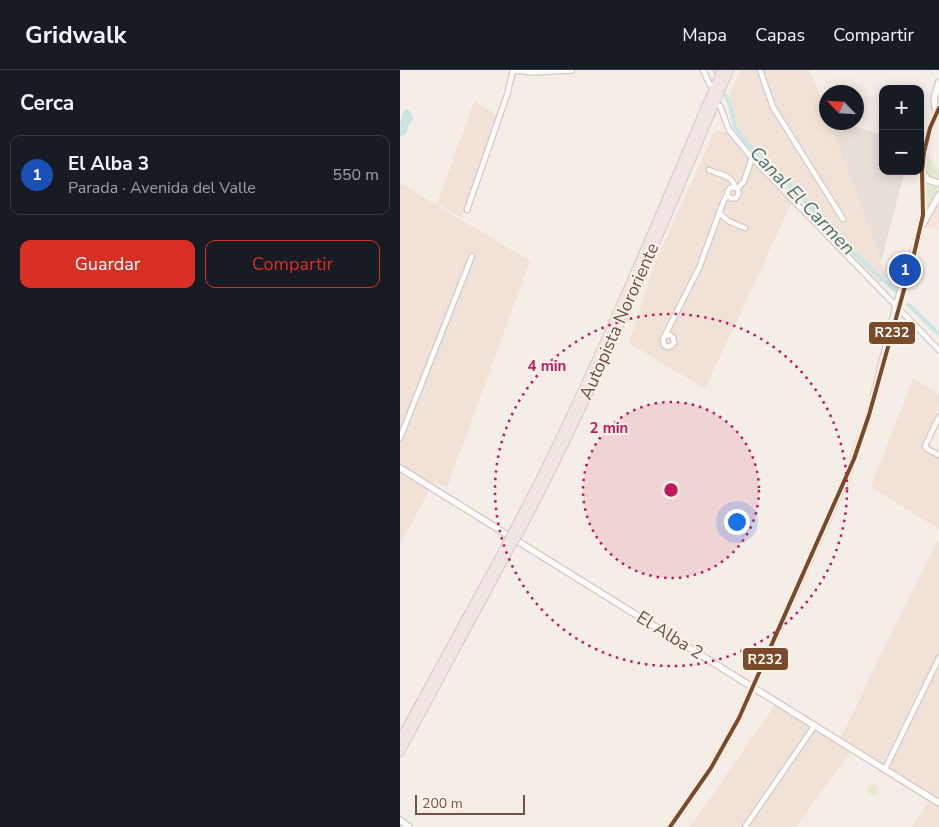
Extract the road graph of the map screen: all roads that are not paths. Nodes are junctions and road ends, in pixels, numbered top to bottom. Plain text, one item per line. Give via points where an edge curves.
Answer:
1 (514, 70) edge
2 (571, 70) edge
3 (703, 70) edge
4 (722, 70) edge
5 (729, 70) edge
6 (760, 70) edge
7 (939, 82) edge
8 (710, 85) dead end
9 (936, 101) edge
10 (720, 106) dead end
11 (939, 108) edge
12 (936, 115) junction
13 (752, 158) junction
14 (924, 158) edge
15 (709, 170) dead end
16 (924, 174) edge
17 (922, 175) edge
18 (939, 183) edge
19 (736, 188) junction
20 (727, 194) junction
21 (939, 195) edge
22 (467, 210) dead end
23 (719, 213) junction
24 (843, 219) dead end
25 (745, 228) dead end
26 (921, 228) junction
27 (472, 256) dead end
28 (897, 308) junction
29 (665, 336) dead end
30 (939, 350) edge
31 (939, 417) edge
32 (400, 438) edge
33 (939, 455) edge
34 (400, 468) edge
35 (516, 531) junction
36 (509, 545) junction
37 (939, 658) edge
38 (753, 687) junction
39 (815, 725) junction
40 (400, 740) edge
41 (400, 752) edge
42 (884, 769) junction
43 (939, 803) edge
44 (400, 820) edge
45 (409, 827) edge
46 (670, 827) edge
47 (745, 827) edge

1 - 2 street
1 - 22 street
3 - 8 street
4 - 35 highway, Autopista Nororiente via 580,398
5 - 35 highway, Autopista Nororiente via 590,388 544,484
6 - 24 street via 773,107
7 - 9 street
9 - 12 street
10 - 13 street via 729,130
11 - 12 street
12 - 14 street
13 - 19 street via 744,181
13 - 28 street
15 - 19 street via 731,179
16 - 18 street via 928,180
17 - 26 street
19 - 20 street
19 - 20 street via 739,192 737,198 732,199
20 - 23 street
21 - 26 street
23 - 25 street via 728,222
23 - 29 street via 699,268
26 - 28 street
27 - 32 street
28 - 30 street
28 - 38 street via 854,459
31 - 33 street via 925,446
34 - 38 street, El Alba 2
35 - 36 highway, Autopista Nororiente, bridge
36 - 40 highway, Autopista Nororiente
36 - 41 highway, Autopista Nororiente
37 - 42 street
38 - 39 street, El Alba 2
38 - 46 street via 718,757
39 - 42 street, El Alba 2
39 - 47 street
42 - 43 street, El Alba 2
44 - 45 street

